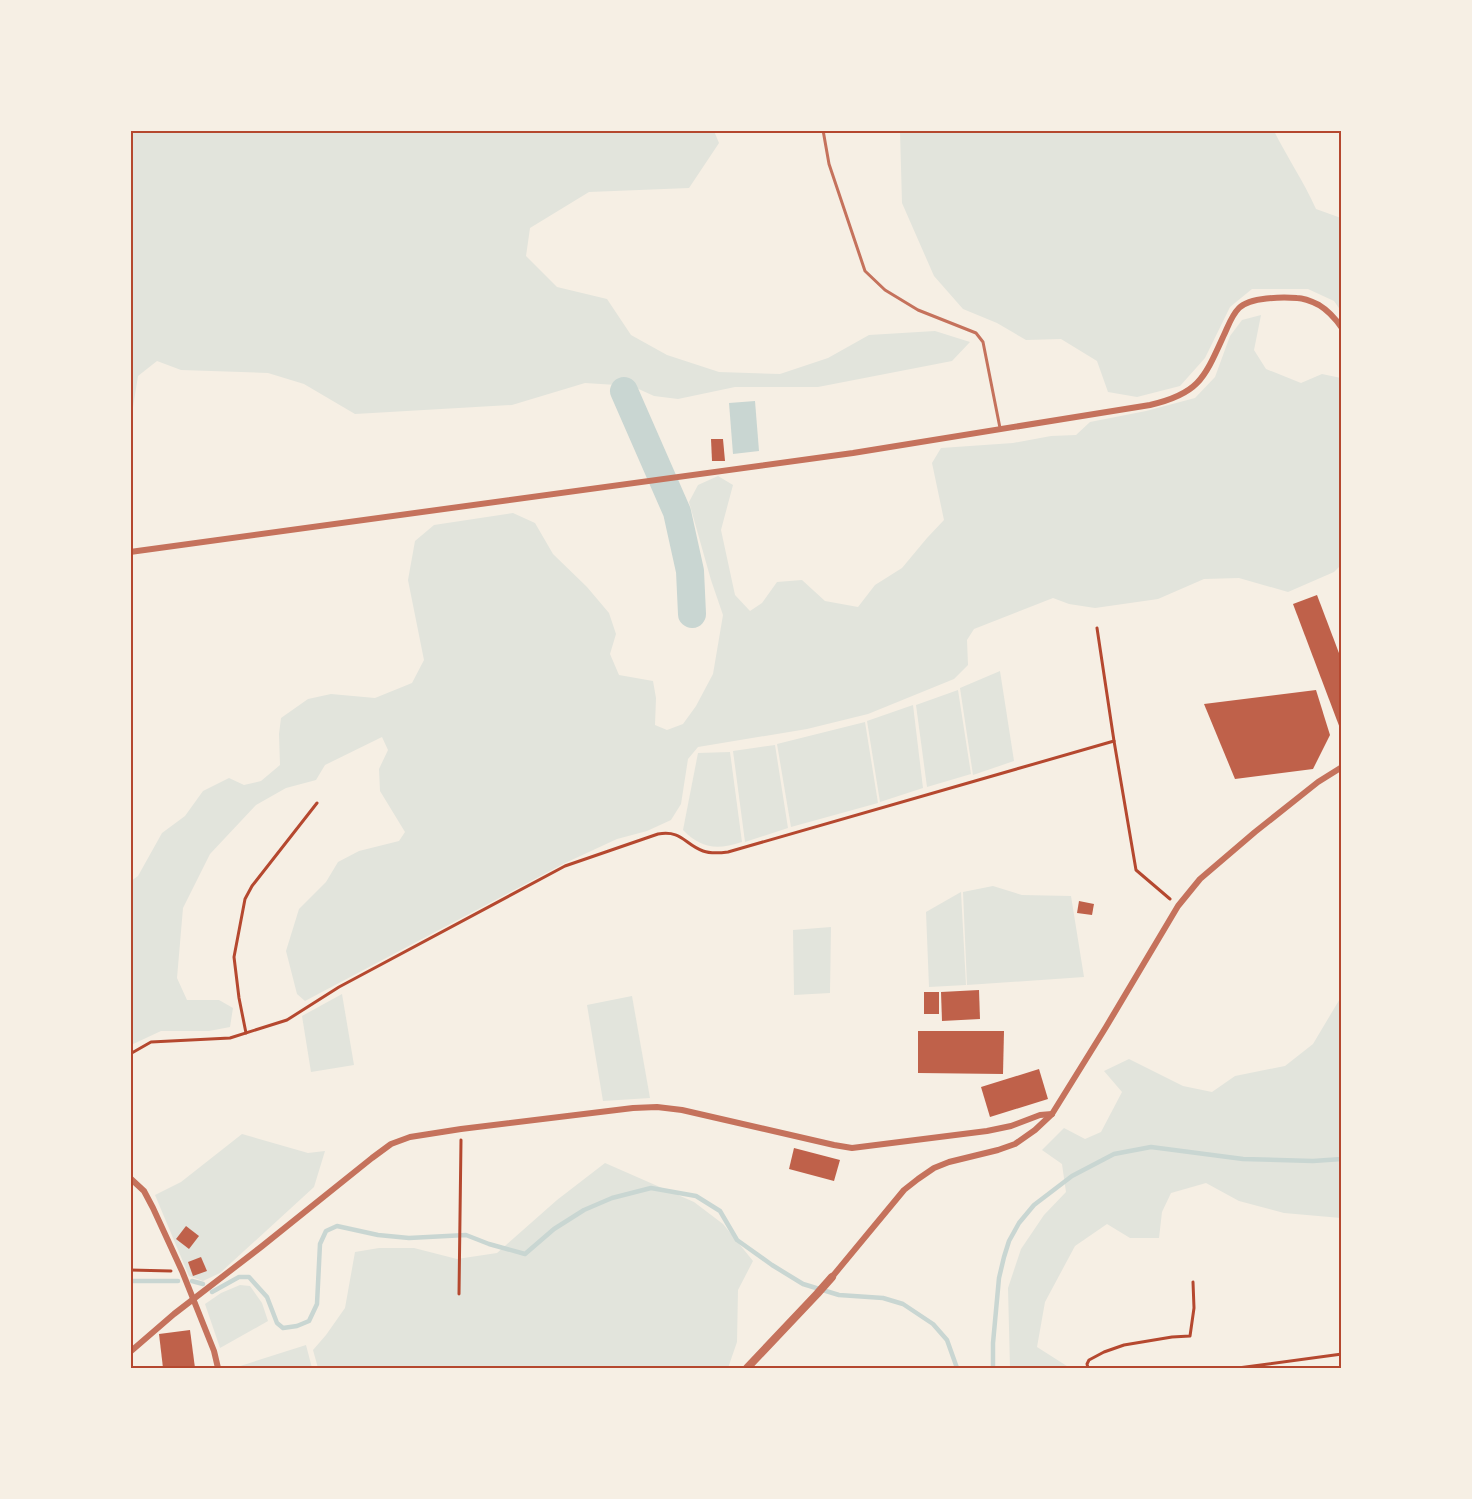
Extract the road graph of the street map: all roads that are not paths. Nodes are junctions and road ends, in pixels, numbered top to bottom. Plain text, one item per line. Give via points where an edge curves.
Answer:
1 (823, 130) edge
2 (1341, 328) edge
3 (1000, 430) junction
4 (130, 552) edge
5 (1341, 767) edge
6 (1052, 1114) junction
7 (130, 1178) edge
8 (832, 1277) joint
9 (194, 1299) junction
10 (130, 1352) edge
11 (218, 1368) edge
12 (747, 1368) edge

1 - 3 lane via 829,164 865,271 885,290 918,310 976,333 983,342
2 - 3 street via 1334,316 1318,304 1299,298 1260,299 1240,306 1207,372 1184,394 1166,402
3 - 4 street
5 - 6 street via 1200,879 1179,906
6 - 8 street via 1015,1144 949,1162 918,1179 904,1190
6 - 9 street via 987,1131 852,1148 657,1107 410,1137 391,1144 372,1158
7 - 9 street via 144,1191 153,1208
8 - 12 street
9 - 10 street
9 - 11 street

